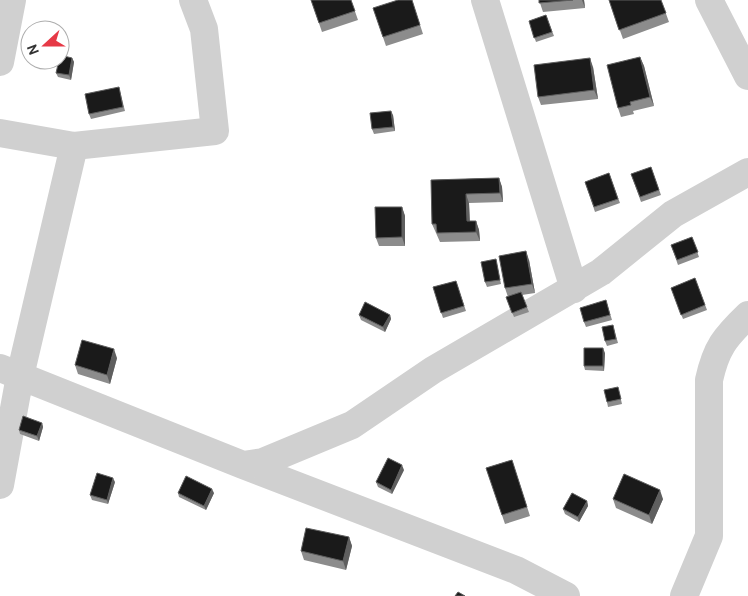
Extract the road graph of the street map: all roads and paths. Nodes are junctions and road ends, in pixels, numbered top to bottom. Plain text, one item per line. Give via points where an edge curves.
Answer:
1 (11, 0) edge
2 (193, 0) edge
3 (485, 0) edge
4 (709, 0) edge
5 (0, 10) edge
6 (0, 62) edge
7 (748, 76) edge
8 (0, 133) edge
9 (74, 146) junction
10 (748, 172) edge
11 (574, 289) junction
12 (748, 315) edge
13 (10, 372) edge
14 (243, 465) junction
15 (0, 485) edge
16 (566, 596) edge
17 (684, 596) edge

1 - 5 street
1 - 6 street
2 - 9 street via 204,29 216,131
3 - 11 street
4 - 7 street
8 - 9 street
9 - 13 street
10 - 11 street via 674,214 601,272
11 - 14 street via 433,370 352,425 262,462
12 - 17 street via 732,330 715,356 709,380 709,536
13 - 14 street
13 - 15 street
14 - 16 street via 516,570

